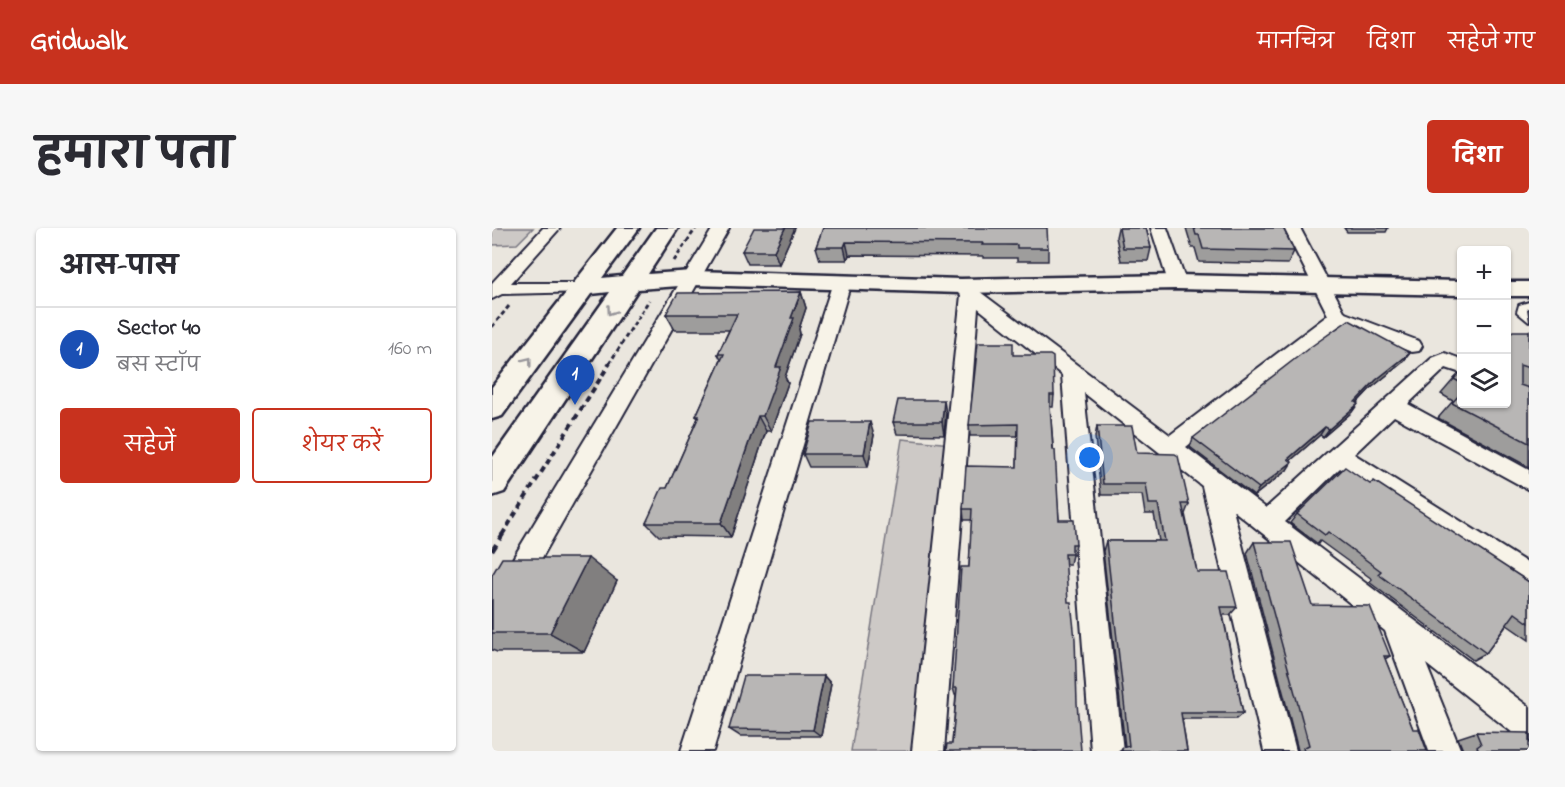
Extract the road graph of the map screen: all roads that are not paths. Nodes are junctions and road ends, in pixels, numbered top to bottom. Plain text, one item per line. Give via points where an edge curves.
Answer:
1 (552, 228) edge
2 (628, 228) edge
3 (667, 228) edge
4 (721, 228) edge
5 (1159, 228) edge
6 (1292, 228) edge
7 (693, 278) junction
8 (631, 282) junction
9 (842, 282) junction
10 (1177, 282) junction
11 (1320, 285) junction
12 (584, 288) junction
13 (1457, 288) edge
14 (965, 289) junction
15 (1511, 289) edge
16 (1529, 289) edge
17 (494, 291) edge
18 (1529, 305) edge
19 (1338, 317) junction
20 (1529, 319) edge
21 (1412, 346) dead end
22 (1457, 364) edge
23 (1072, 373) junction
24 (1394, 405) junction
25 (492, 408) edge
26 (1170, 448) junction
27 (1338, 455) junction
28 (1213, 481) junction
29 (1529, 481) edge
30 (492, 483) edge
31 (1266, 524) junction
32 (1529, 579) edge
33 (492, 619) edge
34 (1395, 621) junction
35 (1529, 726) edge
36 (697, 751) edge
37 (928, 751) edge
38 (1107, 751) edge
39 (1280, 751) edge
40 (1445, 751) edge

1 - 17 street
2 - 12 street
3 - 8 street
4 - 7 street
5 - 10 street
6 - 11 street
7 - 8 street
7 - 9 street
7 - 33 street
8 - 12 street
8 -> 30 street
9 - 14 street
9 - 36 street
10 - 11 street
10 - 14 street
11 - 13 street
11 - 19 street
12 - 17 street
25 -> 12 street
14 - 23 street
14 - 37 street
15 - 16 street
18 - 20 lane via 1522,307 1522,312
19 - 21 street
19 - 26 street
22 - 24 street via 1445,360 1439,363
23 - 26 street
23 - 38 street
24 - 27 street
24 - 29 street
26 - 28 street
27 - 31 street
27 - 32 street
28 - 31 street
28 - 39 street
31 - 34 street
34 - 35 street
34 - 40 street

